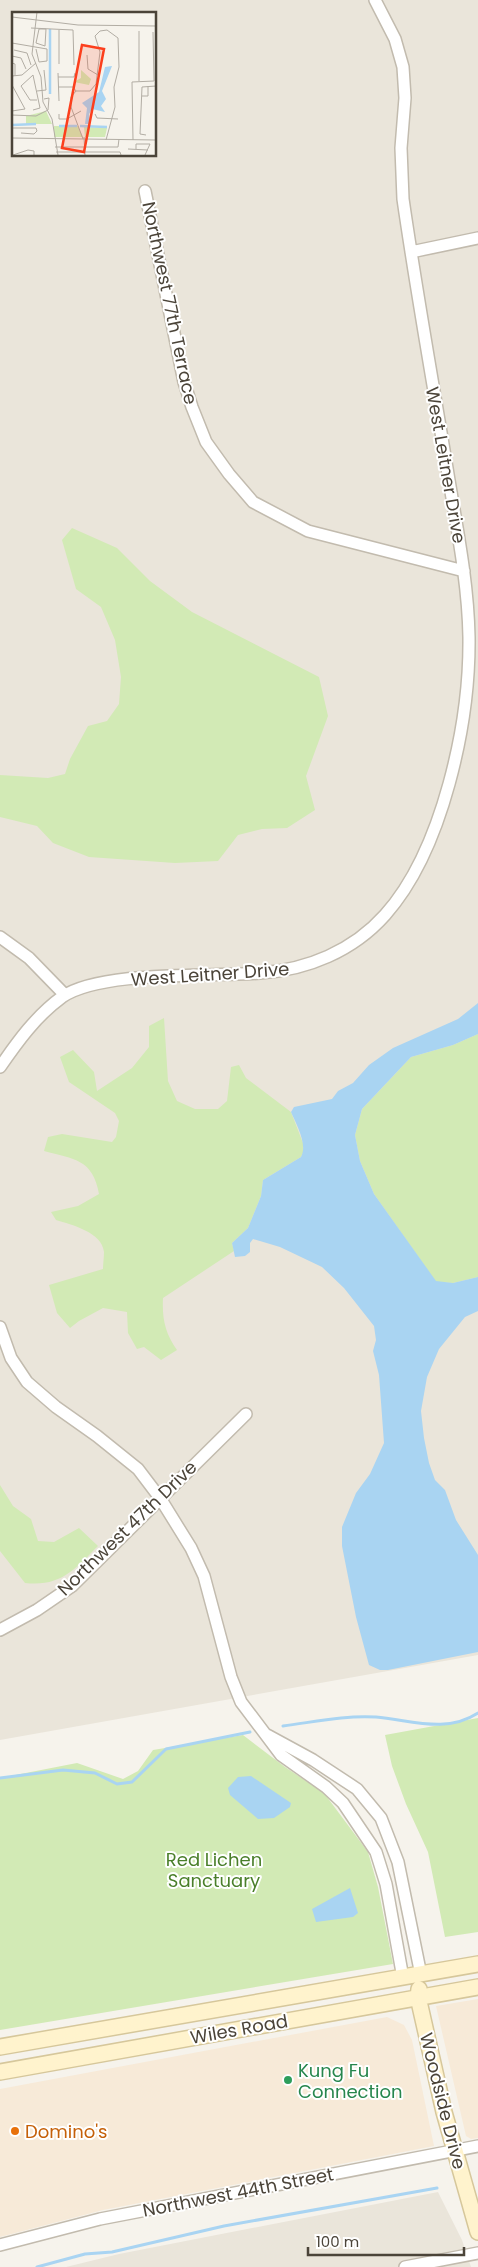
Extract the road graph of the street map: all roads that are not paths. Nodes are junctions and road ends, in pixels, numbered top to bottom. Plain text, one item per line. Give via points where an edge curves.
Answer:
1 (375, 0) edge
2 (145, 191) dead end
3 (478, 238) edge
4 (411, 252) junction
5 (464, 571) junction
6 (0, 937) edge
7 (65, 995) junction
8 (0, 1067) edge
9 (0, 1327) edge
10 (246, 1414) dead end
11 (160, 1498) junction
12 (0, 1630) edge
13 (266, 1734) junction
14 (478, 1964) edge
15 (421, 1975) junction
16 (403, 1978) junction
17 (478, 1987) edge
18 (418, 1997) junction
19 (0, 2047) edge
20 (0, 2072) edge
21 (478, 2146) edge
22 (455, 2150) junction
23 (478, 2232) edge
24 (0, 2245) edge
25 (478, 2253) edge
26 (405, 2267) edge

1 - 4 street, West Leitner Drive via 395,39 403,67 403,200
2 - 5 street, Northwest 77th Terrace via 186,390 206,442 229,474 254,502 308,531
3 - 4 street
4 - 5 street, West Leitner Drive
5 - 7 street, West Leitner Drive via 469,638 466,703 452,774 429,839 407,886 384,916 359,938 327,958 296,968 100,983
6 - 7 street via 29,958
7 - 8 street, West Leitner Drive via 21,1036
9 - 11 street via 11,1358 27,1382 138,1469
10 - 11 street, Northwest 47th Drive
11 - 12 street, Northwest 47th Drive via 72,1586
11 - 13 street via 204,1576 231,1677 242,1702
13 - 15 street via 356,1789 381,1818 398,1862
13 - 16 street via 281,1755 343,1803 376,1852 386,1884
14 - 15 main road, Wiles Road
15 - 16 main road, Wiles Road
15 - 18 main road, Woodside Drive
16 - 18 main road, Woodside Drive
16 - 19 main road, Wiles Road
17 - 18 main road, Wiles Road
18 - 20 main road, Wiles Road
18 - 22 main road, Woodside Drive
21 - 22 street, Northwest 44th Street
22 - 23 main road, Woodside Drive
22 - 24 street, Northwest 44th Street via 100,2220
25 - 26 street

